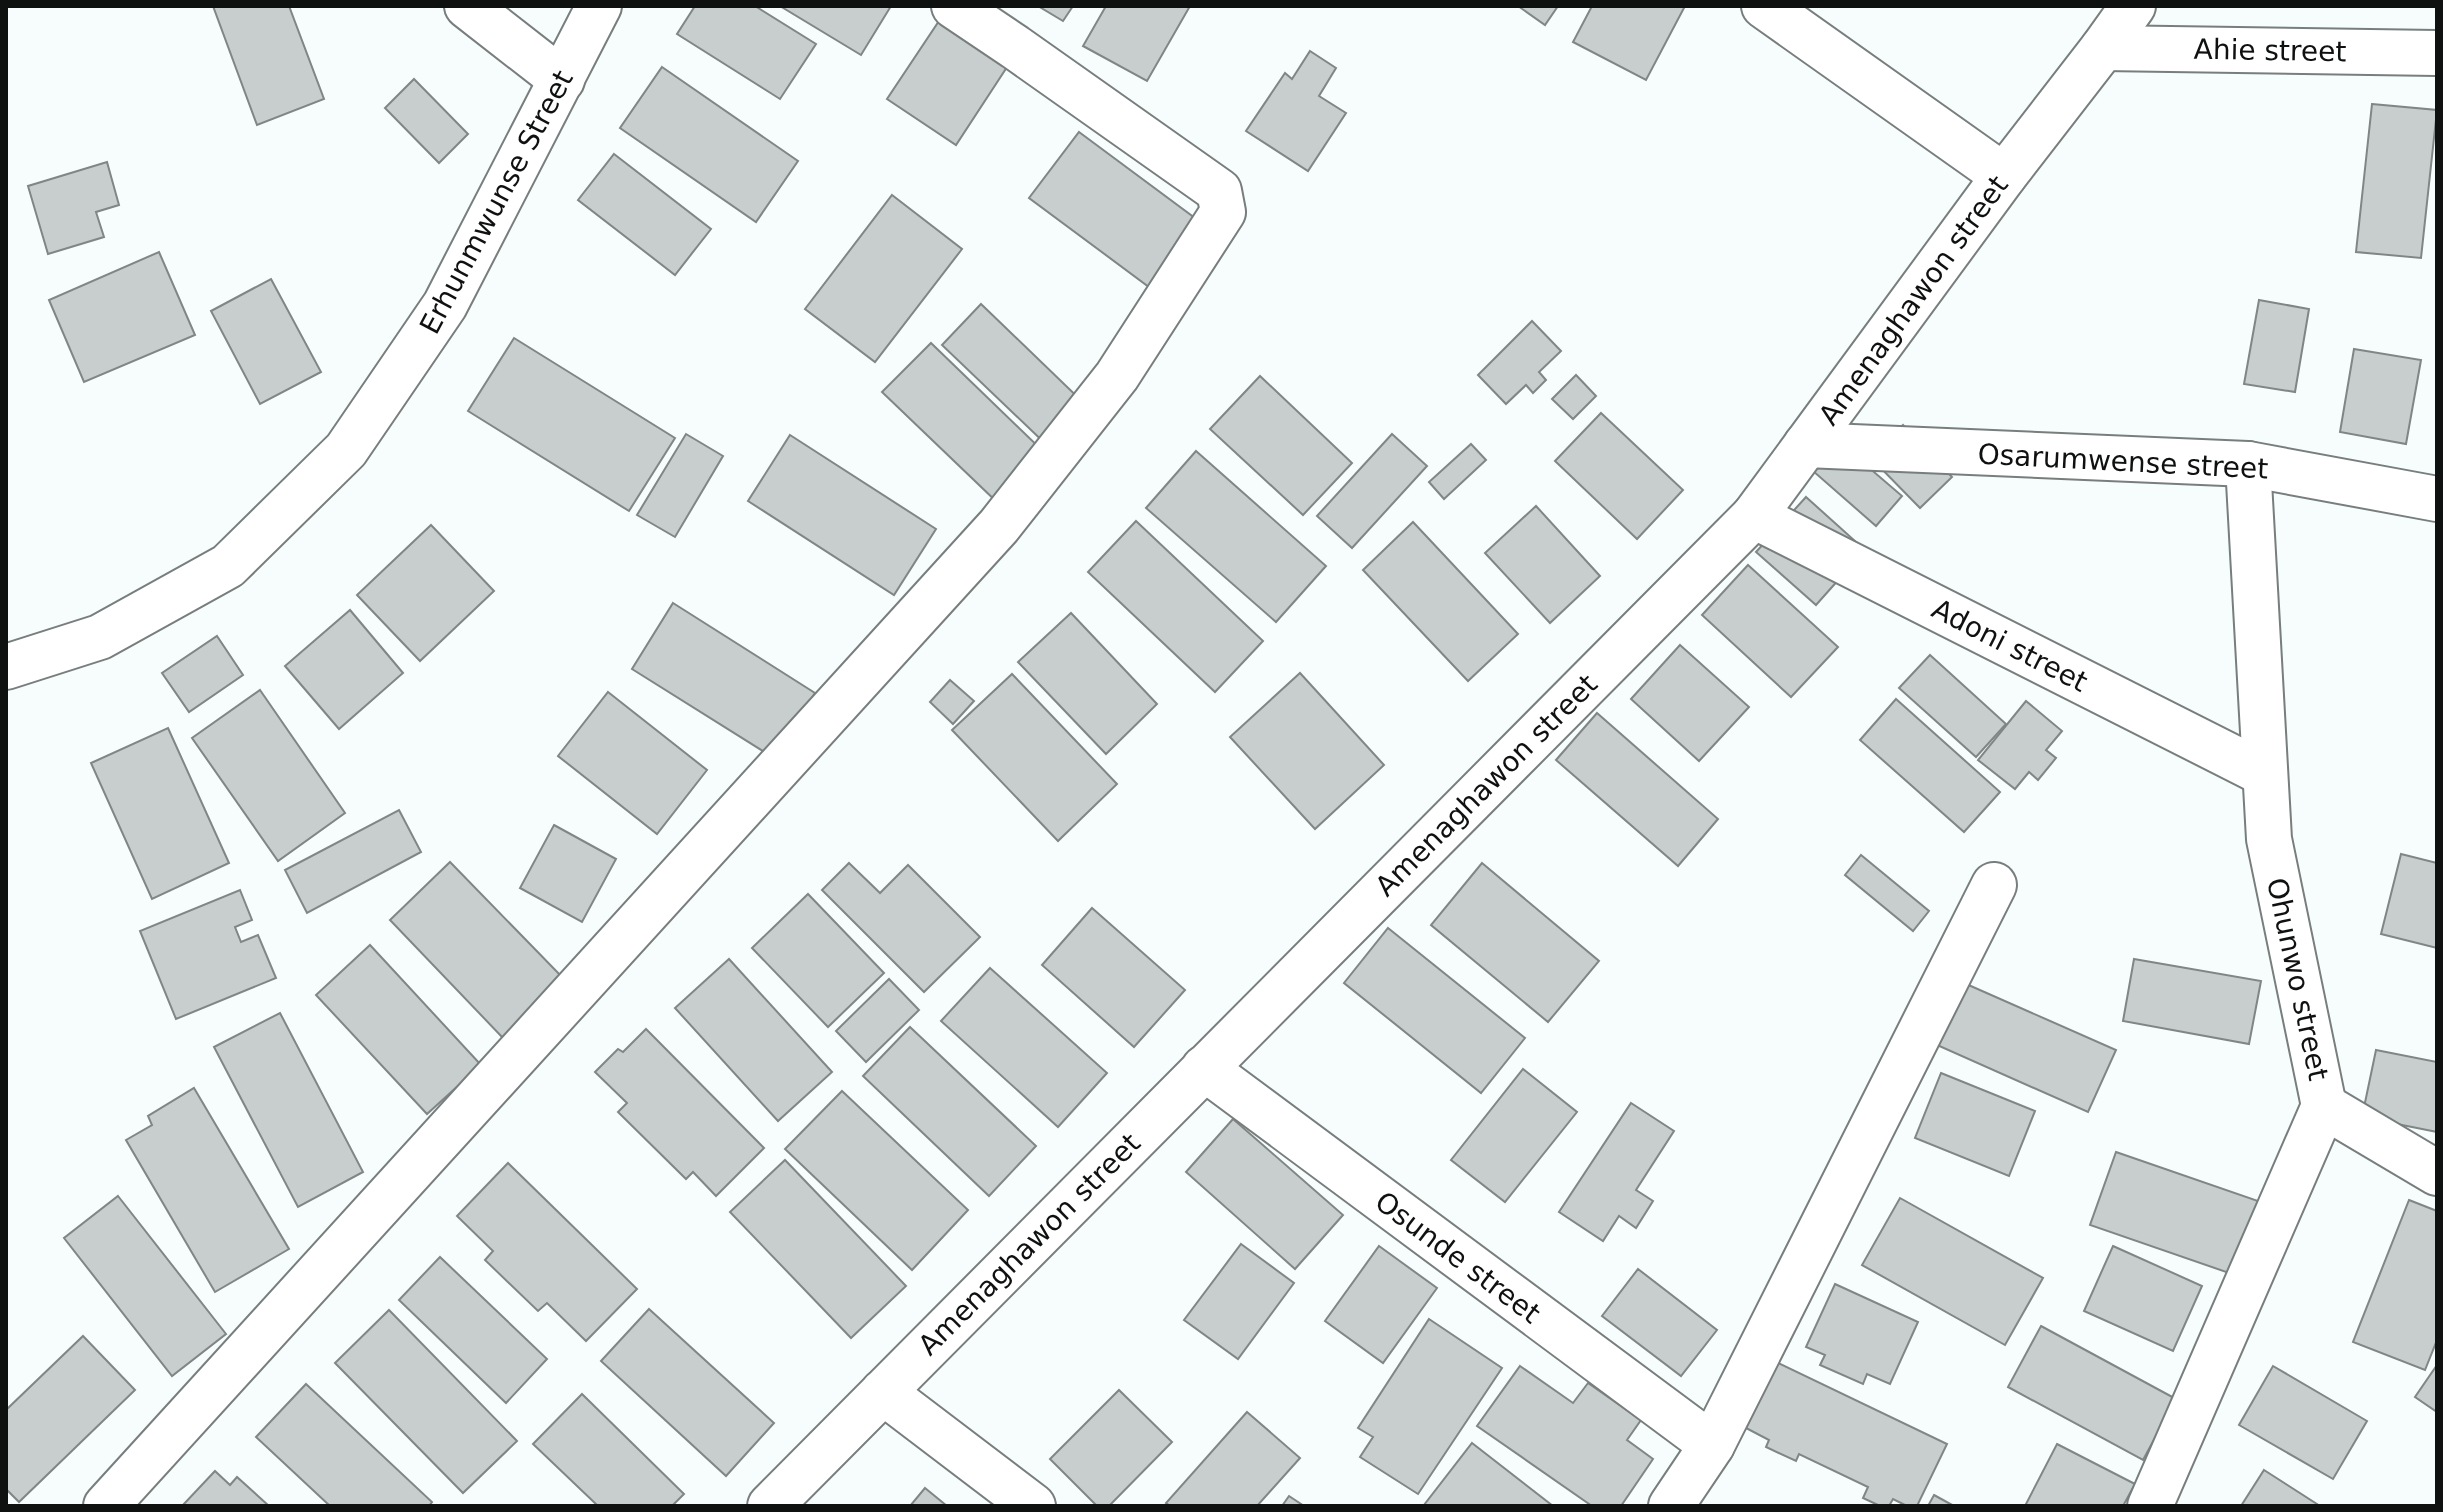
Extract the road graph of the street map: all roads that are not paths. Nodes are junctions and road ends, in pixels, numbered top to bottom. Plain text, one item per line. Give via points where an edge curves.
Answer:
1 (467, 6) edge
2 (599, 6) edge
3 (954, 6) edge
4 (1764, 6) edge
5 (2133, 6) edge
6 (2103, 48) junction
7 (2437, 53) edge
8 (562, 80) junction
9 (2004, 176) junction
10 (1806, 445) junction
11 (2248, 464) junction
12 (2437, 499) edge
13 (1754, 516) junction
14 (6, 667) edge
15 (2265, 774) junction
16 (1994, 885) dead end
17 (1204, 1068) junction
18 (2324, 1106) junction
19 (2437, 1173) edge
20 (883, 1392) junction
21 (1712, 1445) junction
22 (2158, 1503) edge
23 (106, 1506) edge
24 (770, 1506) edge
25 (1033, 1506) edge
26 (1671, 1506) edge

1 - 8 street
2 - 8 street, Erhunmwunse Street
3 - 23 street via 1219,191 1223,212 1117,376 999,526
4 - 9 street
5 - 6 street, Amenaghawon street
6 - 7 street, Ahie street
6 - 9 street, Amenaghawon street
8 - 14 street, Erhunmwunse Street via 445,305 346,450 228,566 100,637
9 - 10 street, Amenaghawon street
10 - 11 street, Osarumwense street
10 - 13 street, Amenaghawon street
11 - 12 street, Osarumwense street
11 - 15 street, Ohunwo street
13 - 15 street, Adoni street
13 - 17 street, Amenaghawon street
15 - 18 street, Ohunwo street via 2269,839
16 - 21 street
17 - 20 street, Amenaghawon street
17 - 21 street, Osunde street
18 - 19 street
18 - 22 street, Ohunwo street
20 - 24 street, Amenaghawon street
20 - 25 street
21 - 26 street

